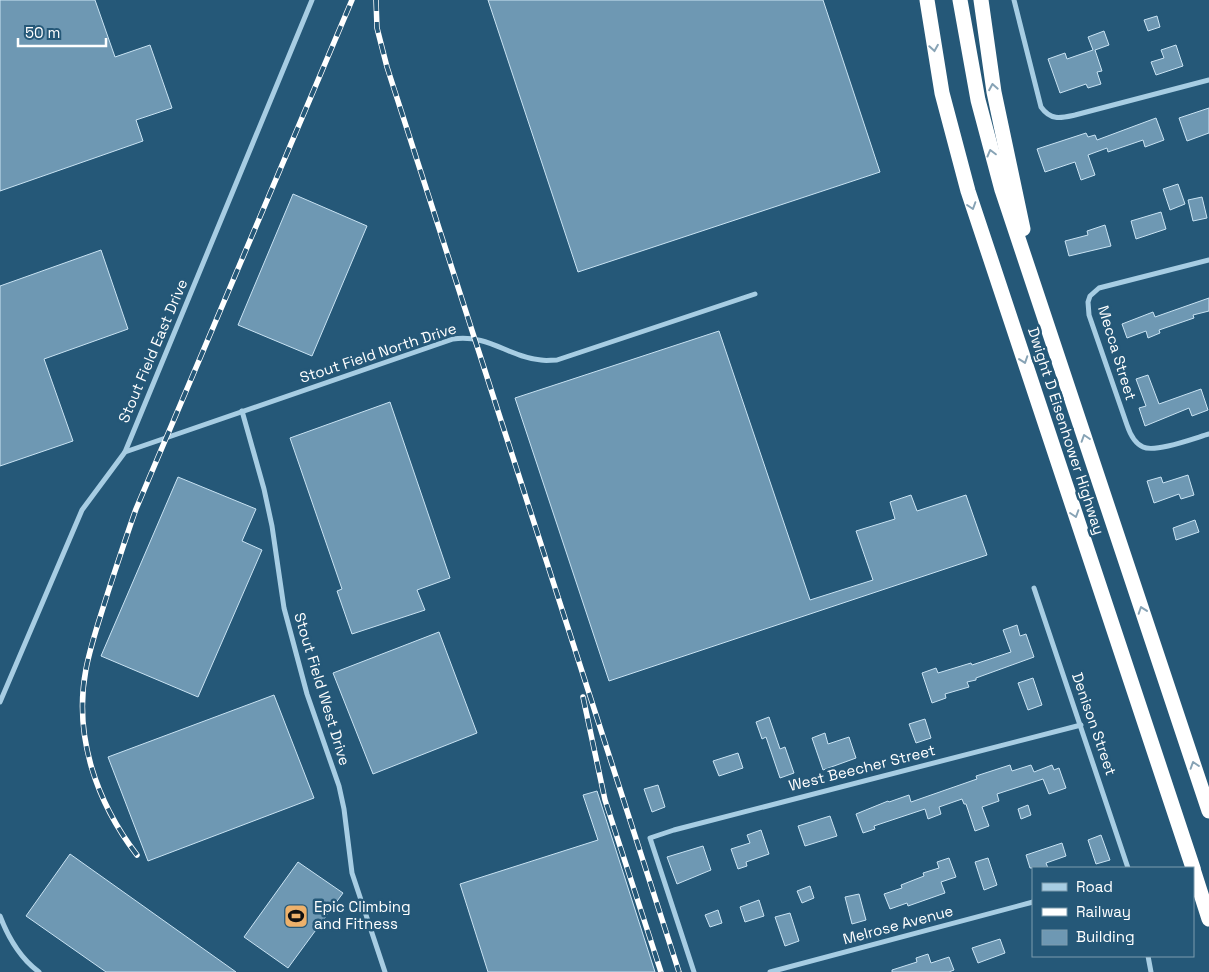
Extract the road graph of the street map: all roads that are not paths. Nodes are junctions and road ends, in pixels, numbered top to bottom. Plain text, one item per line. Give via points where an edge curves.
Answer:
1 (312, 0) edge
2 (926, 0) edge
3 (960, 0) edge
4 (981, 0) edge
5 (1014, 0) edge
6 (1209, 80) edge
7 (1209, 260) edge
8 (755, 294) dead end
9 (1038, 299) junction
10 (242, 412) junction
11 (1209, 434) edge
12 (125, 452) junction
13 (1034, 588) dead end
14 (0, 702) edge
15 (1081, 725) junction
16 (1209, 811) edge
17 (1128, 867) edge
18 (1193, 867) edge
19 (1194, 871) edge
20 (1032, 902) edge
21 (0, 916) edge
22 (1209, 919) edge
23 (1148, 957) edge
24 (39, 972) edge
25 (386, 972) edge
26 (694, 972) edge
27 (770, 972) edge
28 (1151, 972) edge

1 - 12 street, Stout Field East Drive
2 -> 18 highway, Dwight D Eisenhower Highway via 942,93 968,191
9 -> 3 highway, Dwight D Eisenhower Highway via 987,135
9 -> 4 highway via 994,92
5 - 6 street via 1041,107 1050,116 1075,115
7 - 11 street, Mecca Street via 1099,288 1088,302 1134,440 1142,447 1154,449
8 - 10 street, Stout Field North Drive via 556,360 528,357 474,338 453,339
16 -> 9 highway, Dwight D Eisenhower Highway
10 - 12 street, Stout Field North Drive
10 - 25 street, Stout Field West Drive via 272,526 284,608 307,694 340,792 352,873
12 - 14 street, Stout Field East Drive via 82,510
13 - 15 street, Denison Street
15 - 17 street, Denison Street
15 - 26 street, West Beecher Street via 650,838
19 - 22 highway, Dwight D Eisenhower Highway
20 - 27 street, Melrose Avenue
21 - 24 street via 18,951
23 - 28 street

